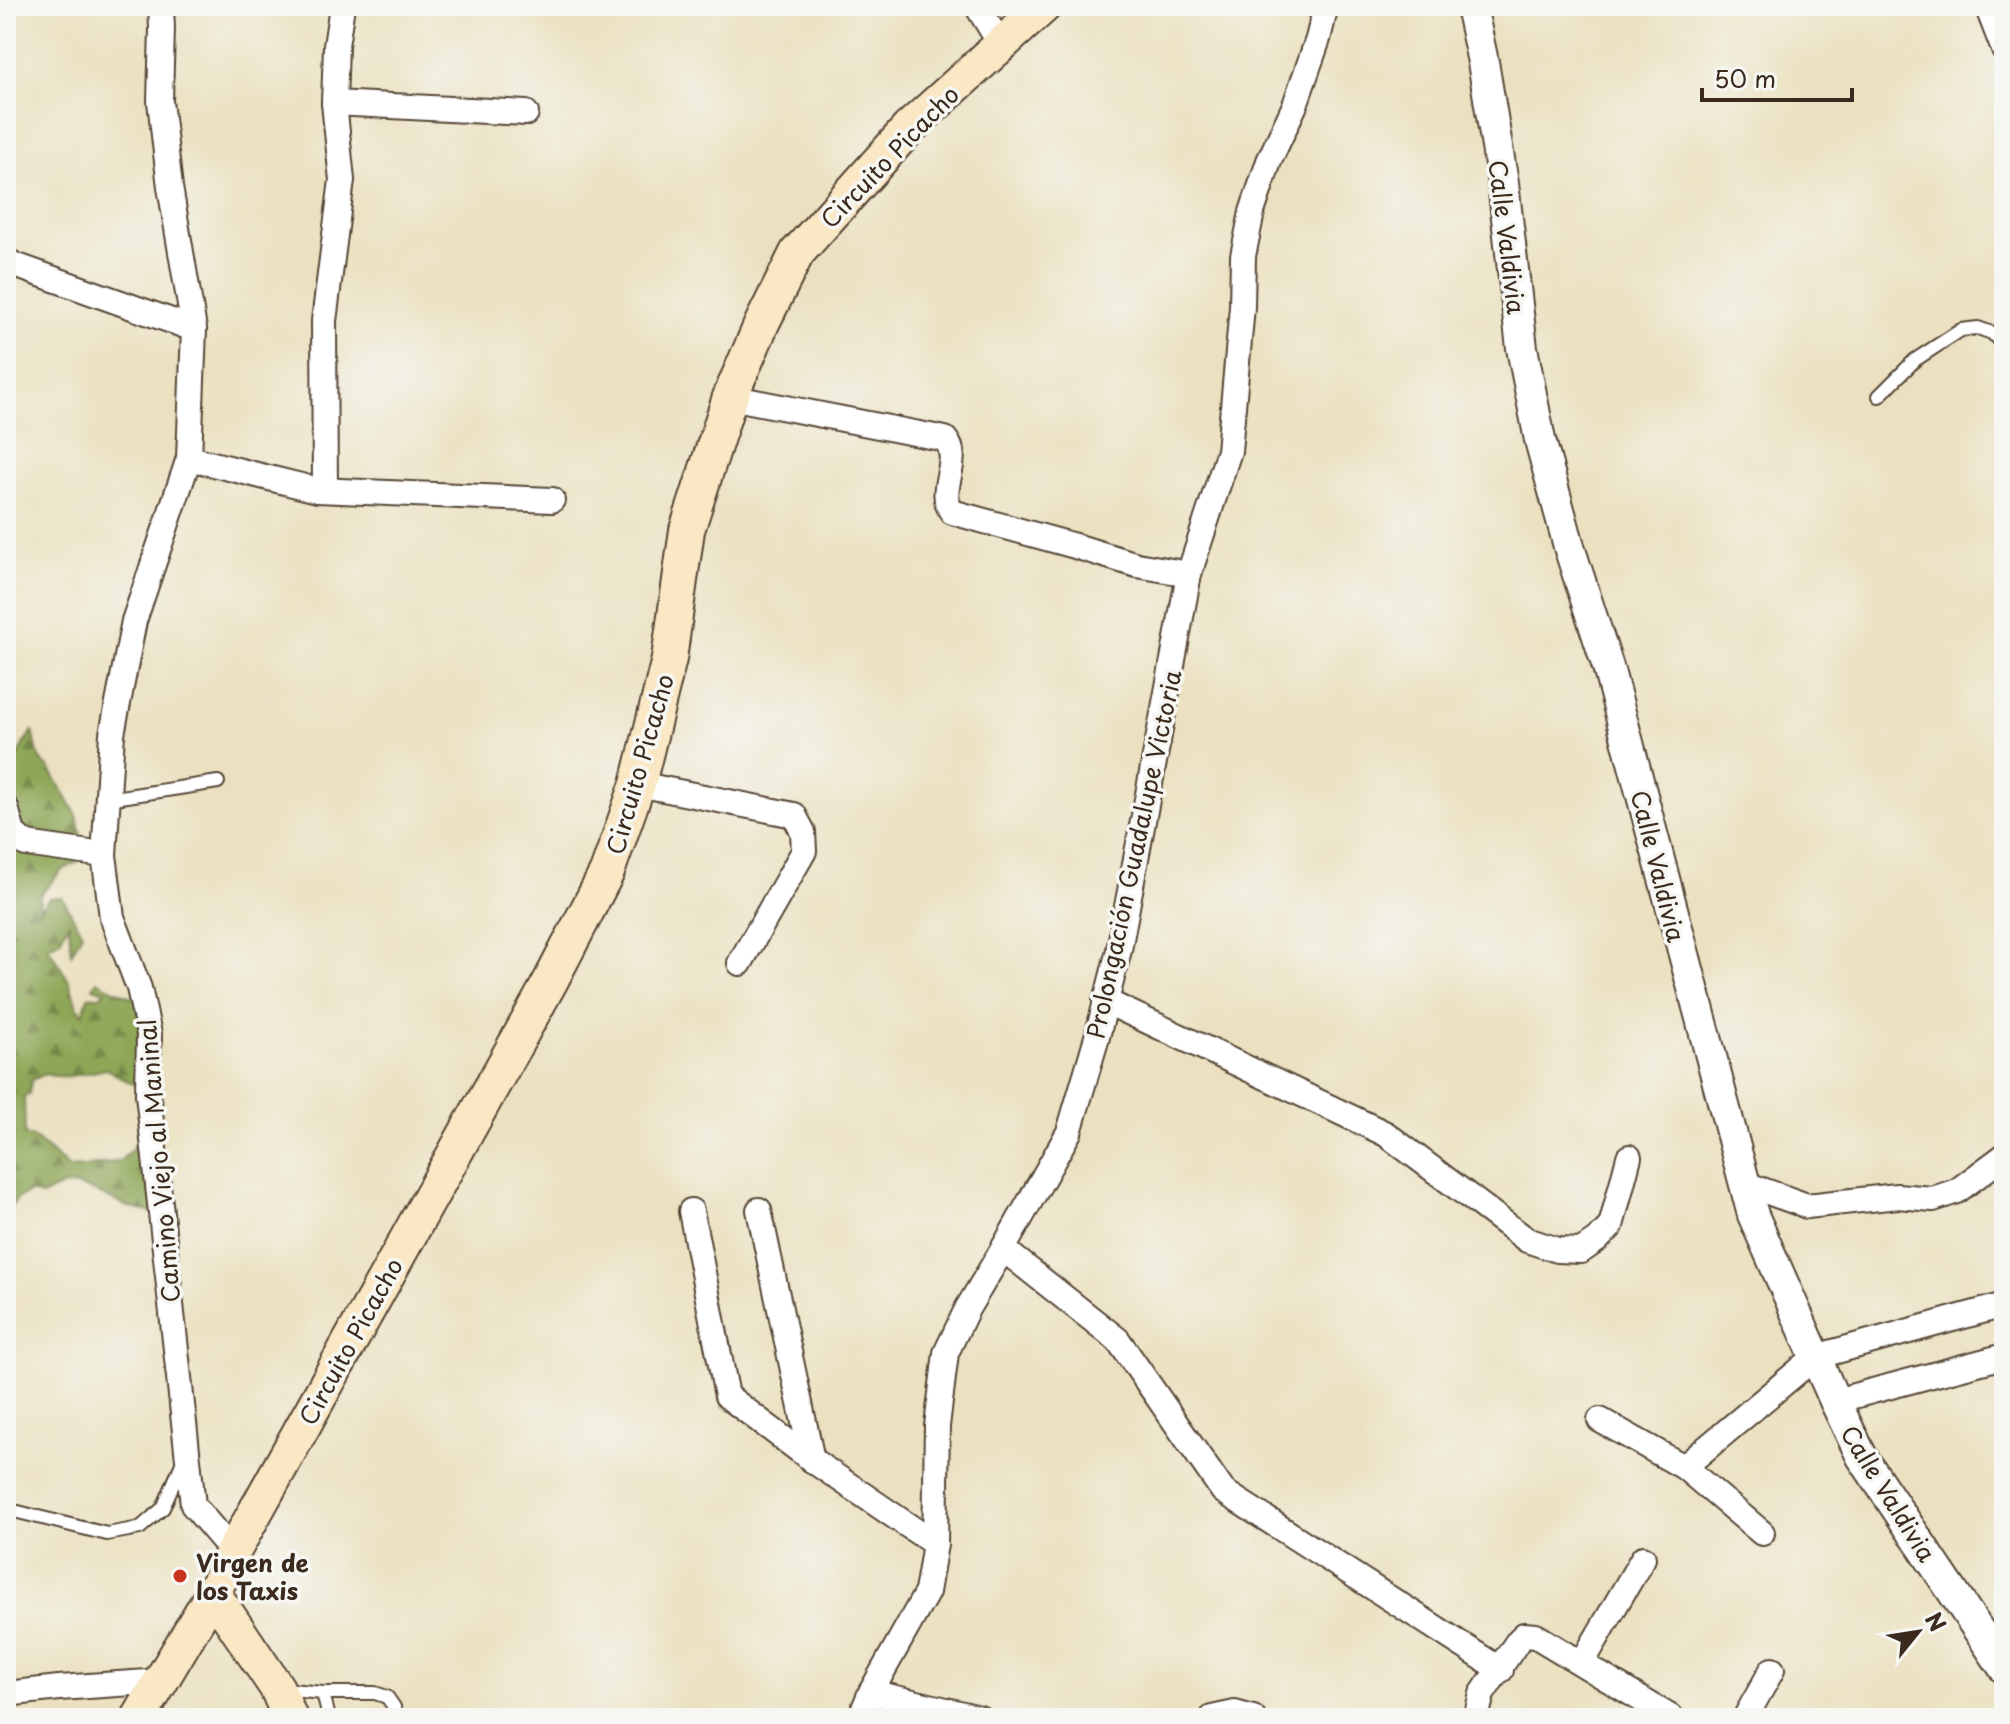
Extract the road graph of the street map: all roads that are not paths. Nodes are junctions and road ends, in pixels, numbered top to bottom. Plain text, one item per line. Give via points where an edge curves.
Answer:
1 (161, 6) edge
2 (342, 6) edge
3 (977, 6) edge
4 (1044, 6) edge
5 (1326, 6) edge
6 (1471, 6) edge
7 (1987, 6) edge
8 (1001, 45) junction
9 (2004, 50) edge
10 (334, 103) junction
11 (526, 113) dead end
12 (6, 259) edge
13 (194, 329) junction
14 (1998, 330) edge
15 (2004, 346) edge
16 (1879, 396) dead end
17 (730, 397) junction
18 (189, 458) junction
19 (325, 490) junction
20 (552, 500) dead end
21 (1189, 574) junction
22 (218, 782) dead end
23 (638, 784) junction
24 (108, 799) junction
25 (6, 808) edge
26 (104, 855) junction
27 (740, 963) dead end
28 (1105, 1001) junction
29 (2004, 1156) edge
30 (1629, 1157) dead end
31 (1743, 1183) junction
32 (759, 1210) dead end
33 (691, 1211) dead end
34 (1003, 1249) junction
35 (2004, 1305) edge
36 (2004, 1356) edge
37 (1815, 1357) junction
38 (1835, 1401) junction
39 (1600, 1420) dead end
40 (187, 1451) junction
41 (812, 1460) junction
42 (1684, 1467) junction
43 (6, 1509) edge
44 (1762, 1533) dead end
45 (935, 1544) junction
46 (233, 1552) junction
47 (1643, 1558) dead end
48 (213, 1593) junction
49 (1582, 1663) junction
50 (2004, 1668) edge
51 (1501, 1670) junction
52 (1772, 1670) dead end
53 (162, 1681) junction
54 (871, 1692) junction
55 (323, 1693) junction
56 (6, 1694) edge
57 (284, 1703) edge
58 (139, 1718) edge
59 (329, 1718) edge
60 (397, 1718) edge
61 (860, 1718) edge
62 (980, 1718) edge
63 (1212, 1718) edge
64 (1253, 1718) edge
65 (1476, 1718) edge
66 (1672, 1718) edge
67 (1745, 1718) edge

1 - 13 street, Camino Viejo al Maninal via 160,101
2 - 10 street
3 - 8 street
4 - 8 main road, Circuito Picacho
5 - 21 street, Prolongación Guadalupe Victoria via 1295,105 1252,212 1243,256 1229,451
6 - 31 street, Calle Valdivia via 1503,183 1537,428 1608,667
7 - 9 street
8 - 17 main road, Circuito Picacho via 909,128 797,253
10 - 11 street
10 - 19 street via 342,180 324,321
12 - 13 street
13 - 18 street, Camino Viejo al Maninal
14 - 15 lane
14 - 16 lane via 1961,330 1915,360
17 - 21 street via 945,439 952,457 946,505 952,512 1137,565
17 - 23 main road, Circuito Picacho via 687,530 669,659
18 - 19 street
18 - 24 street, Camino Viejo al Maninal via 134,621 112,734
19 - 20 street
21 - 28 street, Prolongación Guadalupe Victoria
22 - 24 lane
23 - 27 street via 794,815 799,823 804,851
23 - 46 main road, Circuito Picacho via 607,872 550,982
24 - 26 street, Camino Viejo al Maninal
25 - 26 street via 13,833 26,844
26 - 40 street, Camino Viejo al Maninal via 112,917 139,988 149,1034 148,1094
28 - 30 street via 1386,1134 1527,1240 1557,1250 1581,1251 1611,1226
28 - 34 street, Prolongación Guadalupe Victoria via 1069,1132
29 - 31 street via 1957,1191 1933,1199 1897,1196 1807,1206
31 - 37 street, Calle Valdivia
32 - 41 street
33 - 41 street via 727,1396
34 - 45 street, Prolongación Guadalupe Victoria via 946,1353 937,1426
34 - 51 street via 1118,1340 1223,1491
35 - 37 street
36 - 38 street
37 - 38 street, Calle Valdivia
37 - 42 street
38 - 50 street, Calle Valdivia via 1862,1457
39 - 42 street
40 - 43 lane via 163,1508 140,1528 107,1534
40 - 46 street, Camino Viejo al Maninal via 193,1505
41 - 45 street
42 - 44 street
45 - 54 street, Prolongación Guadalupe Victoria via 927,1592
46 - 48 main road, Circuito Picacho
47 - 49 street
48 - 53 main road, Circuito Picacho
48 - 57 main road
49 - 51 street via 1536,1636 1524,1635
49 - 66 street
51 - 65 street via 1482,1694
52 - 67 street
53 - 56 street
53 - 58 main road, Circuito Picacho
54 - 61 street, Prolongación Guadalupe Victoria
54 - 62 street
55 - 57 lane
55 - 59 lane
55 - 60 lane via 387,1697
63 - 64 street via 1235,1713

